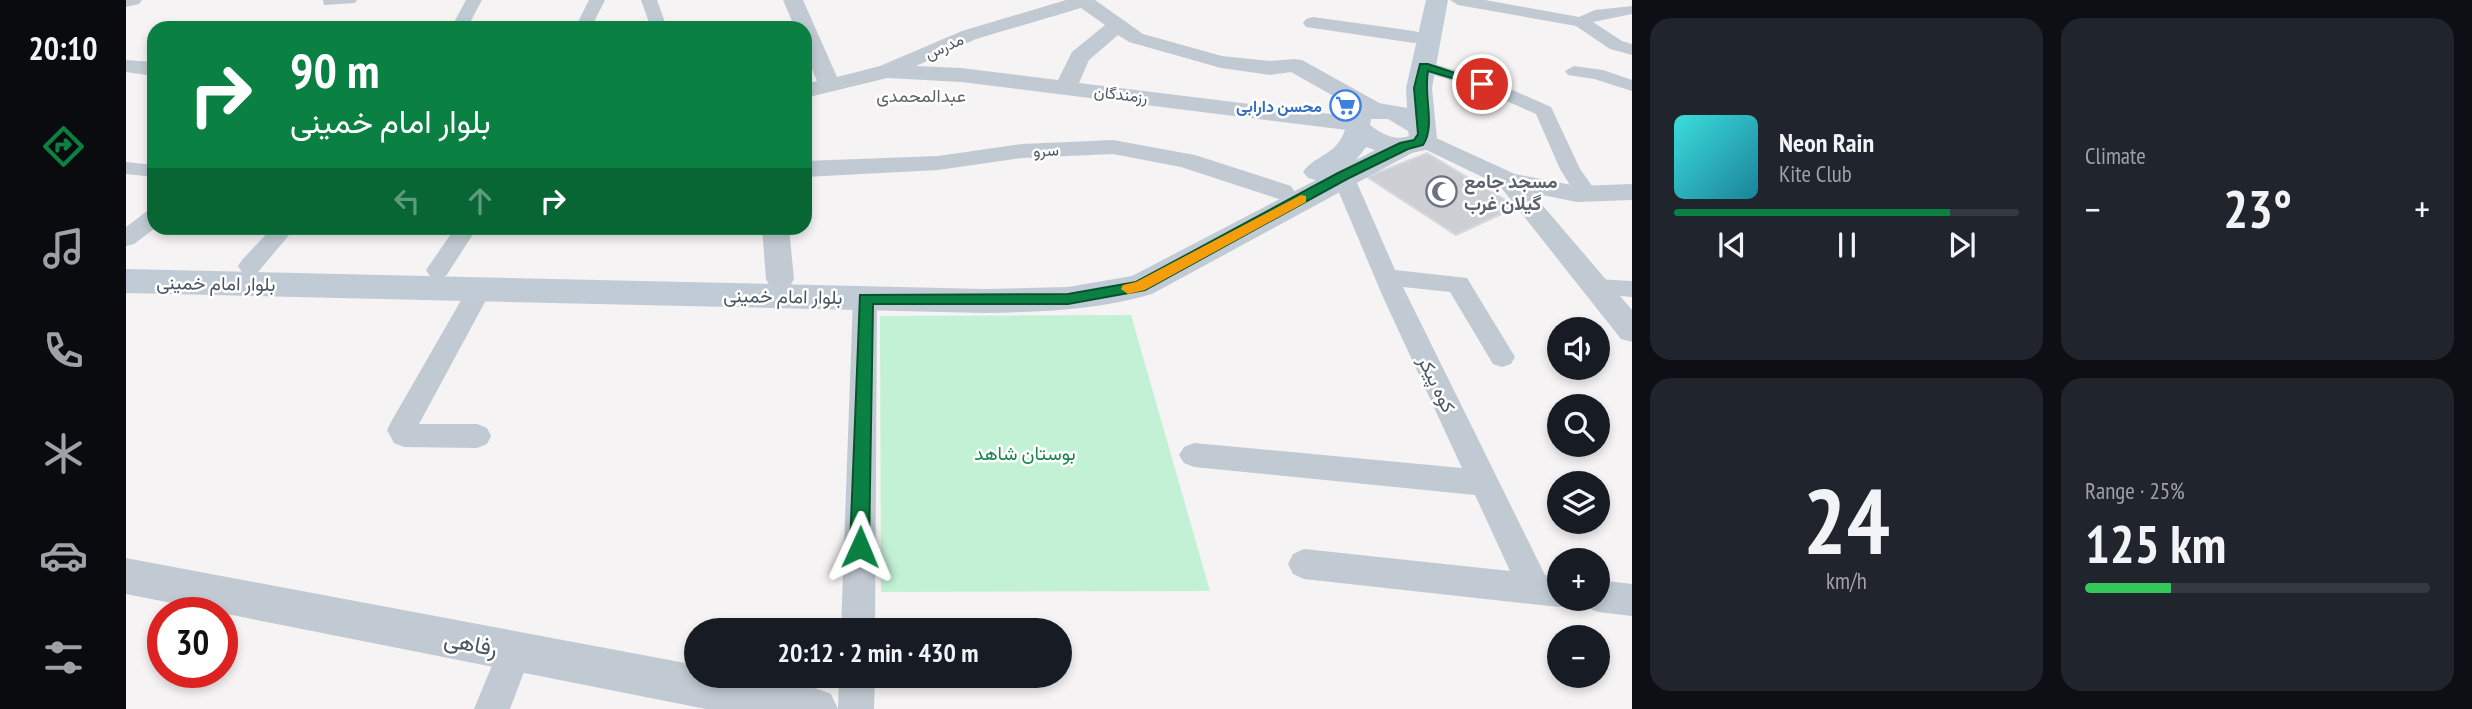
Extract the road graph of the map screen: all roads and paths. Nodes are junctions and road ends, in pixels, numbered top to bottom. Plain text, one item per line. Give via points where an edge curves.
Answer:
1 (132, 0) edge
2 (349, 0) edge
3 (474, 0) edge
4 (597, 0) edge
5 (649, 0) edge
6 (793, 0) edge
7 (1423, 0) edge
8 (1437, 0) edge
9 (1458, 0) edge
10 (1082, 1) edge
11 (126, 2) edge
12 (330, 2) dead end
13 (1625, 7) edge
14 (463, 21) edge
15 (586, 21) edge
16 (656, 21) edge
17 (802, 21) edge
18 (1581, 22) junction
19 (1117, 25) junction
20 (1414, 37) junction
21 (812, 44) edge
22 (1632, 50) edge
23 (1294, 65) junction
24 (126, 66) edge
25 (1424, 66) junction
26 (147, 68) edge
27 (887, 71) junction
28 (1574, 71) dead end
29 (830, 86) junction
30 (1632, 86) edge
31 (1066, 87) junction
32 (812, 90) edge
33 (1369, 119) junction
34 (1416, 138) junction
35 (812, 169) edge
36 (1343, 176) junction
37 (1508, 180) junction
38 (1282, 192) junction
39 (1632, 192) edge
40 (1586, 193) junction
41 (147, 222) edge
42 (278, 235) edge
43 (462, 235) edge
44 (776, 235) edge
45 (126, 239) edge
46 (126, 263) edge
47 (250, 266) junction
48 (438, 271) junction
49 (1386, 277) junction
50 (780, 279) junction
51 (126, 281) edge
52 (1596, 287) junction
53 (480, 289) junction
54 (1632, 289) edge
55 (865, 298) junction
56 (1632, 331) edge
57 (1502, 357) dead end
58 (477, 436) dead end
59 (1194, 454) dead end
60 (1484, 483) junction
61 (1304, 564) dead end
62 (126, 576) edge
63 (1547, 591) edge
64 (1610, 597) edge
65 (1632, 600) edge
66 (858, 618) edge
67 (515, 651) junction
68 (857, 688) edge
69 (492, 709) edge
70 (816, 709) edge
71 (856, 709) edge

1 - 11 street
2 - 12 street
3 - 14 street
4 - 15 street
5 - 16 street
6 - 17 street
7 - 20 main road, بلوار امام خمینی
8 - 25 main road
9 - 18 street
10 - 19 street
10 - 27 street, مدرس via 969,35
13 - 18 street
18 - 22 street
19 - 23 street via 1136,38 1221,62 1270,68
19 - 31 street via 1080,57
20 - 23 street via 1313,13
20 - 33 main road, بلوار امام خمینی via 1396,101
21 - 29 street
23 - 33 street
24 - 26 street
25 - 34 main road
25 - 40 street via 1457,74 1544,111
27 - 29 street, مدرس
27 - 31 street, رزمندگان
28 - 30 street
29 - 32 street, مدرس
31 - 33 street, رزمندگان
33 - 34 main road via 1383,143
33 - 38 main road, بلوار امام خمینی via 1344,156
34 - 36 main road, بلوار امام خمینی
34 - 37 street
35 - 38 street, سرو via 1113,147 1186,160
36 - 49 street, کوه پیکر
36 - 55 main road, بلوار امام خمینی via 1140,286 1068,299
37 - 40 street
37 - 52 street
38 - 50 main road, بلوار امام خمینی via 1147,263 1099,278 1059,284
39 - 40 street
41 - 45 street
42 - 47 street
43 - 48 street
44 - 50 street
46 - 47 main road, بلوار امام خمینی
47 - 48 main road, بلوار امام خمینی
48 - 50 main road, بلوار امام خمینی
49 - 57 street via 1458,284
49 - 60 street, کوه پیکر
51 - 53 main road, بلوار امام خمینی
52 - 54 street
52 - 56 street
53 - 55 main road, بلوار امام خمینی
53 - 58 street via 401,430 404,435
55 - 66 street
59 - 60 street
60 - 63 street, کوه پیکر
61 - 63 street, کوه پیکر
62 - 67 street, رفاهی
64 - 65 street
67 - 69 street
67 - 70 street, رفاهی
68 - 71 street

